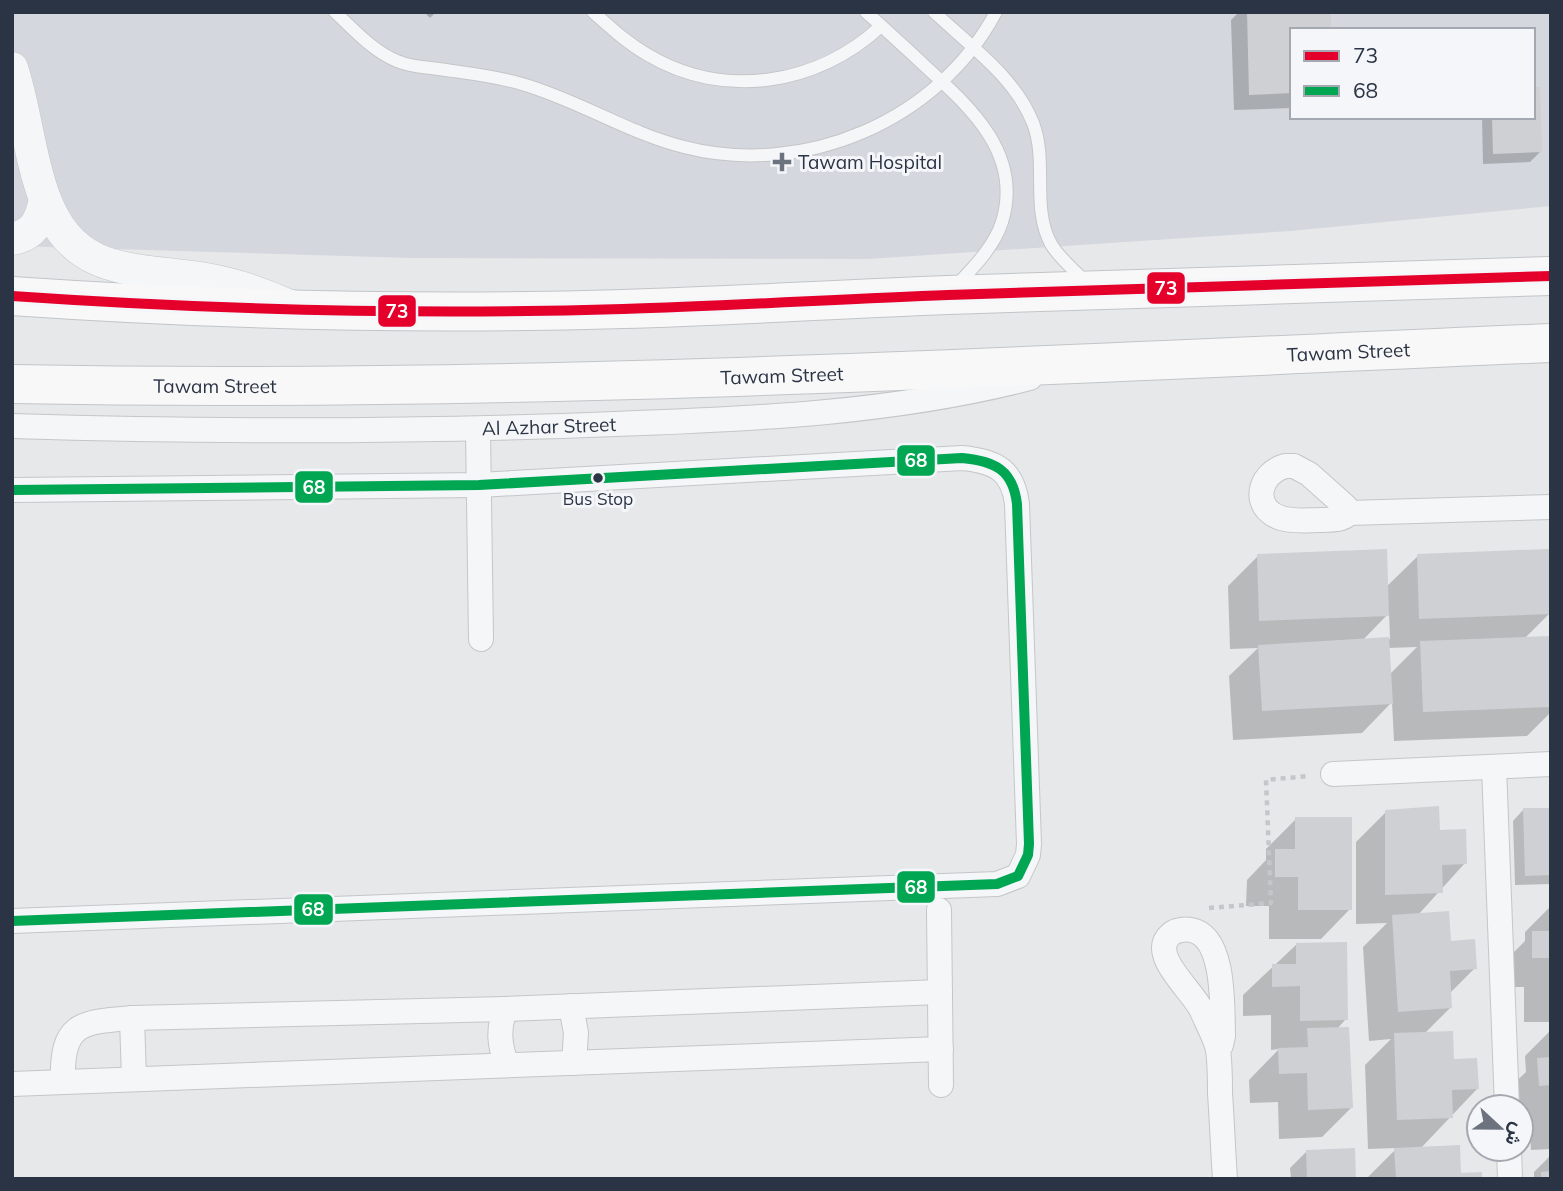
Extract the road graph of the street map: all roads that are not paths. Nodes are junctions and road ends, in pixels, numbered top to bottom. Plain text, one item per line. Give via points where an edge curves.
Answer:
1 (335, 12) edge
2 (593, 12) edge
3 (866, 12) edge
4 (934, 12) edge
5 (996, 12) edge
6 (881, 26) junction
7 (973, 49) junction
8 (12, 68) edge
9 (942, 81) junction
10 (45, 199) junction
11 (12, 239) edge
12 (1549, 275) edge
13 (1094, 291) junction
14 (948, 295) junction
15 (12, 296) edge
16 (299, 310) junction
17 (1551, 343) edge
18 (1080, 363) junction
19 (12, 384) edge
20 (12, 426) edge
21 (478, 430) junction
22 (479, 485) junction
23 (12, 490) edge
24 (1551, 507) edge
25 (1348, 513) dead end
26 (481, 639) dead end
27 (1551, 764) edge
28 (1494, 767) junction
29 (1333, 774) road end
30 (939, 910) dead end
31 (12, 921) edge
32 (940, 992) junction
33 (571, 1006) junction
34 (505, 1009) junction
35 (132, 1018) junction
36 (1218, 1046) junction
37 (941, 1049) junction
38 (574, 1063) junction
39 (507, 1065) junction
40 (134, 1079) junction
41 (64, 1082) junction
42 (12, 1084) edge
43 (941, 1084) dead end
44 (1506, 1093) edge
45 (1225, 1179) edge

1 - 9 lane via 372,46 397,61 519,83 654,139 720,154 786,153 852,138 911,107
2 - 6 lane via 650,57 678,70 739,81 801,74 830,63
3 - 6 lane
4 - 7 lane
5 - 7 lane
6 - 9 lane
7 - 9 lane
7 - 13 lane via 1006,79 1027,109 1038,142 1045,230 1052,246
8 - 10 street
9 - 14 lane via 994,141 1006,200 994,240
10 - 11 street via 36,227
10 - 16 street via 66,236 92,257 134,270 237,285
12 - 13 main road
13 - 14 main road
14 - 16 main road via 620,310
15 - 16 main road
17 - 18 main road, Tawam Street
18 - 19 main road, Tawam Street via 600,381 146,387
18 - 21 street, Al Azhar Street via 979,391 877,408
20 - 21 street, Al Azhar Street
21 - 22 street
22 - 23 street
22 - 26 street
22 - 31 street via 962,458 1003,469 1014,489 1018,512 1029,844 1018,876 983,885
24 - 25 street
27 - 28 street
28 - 29 street
28 - 44 street
30 - 32 street
32 - 33 street
32 - 37 street
33 - 34 street
33 - 38 street via 576,1033
34 - 35 street
34 - 39 street via 499,1038
35 - 40 street
35 - 41 street via 87,1023 77,1029 62,1060
36 - 36 street via 1223,1036 1218,965 1206,939 1184,929 1169,935 1164,954 1194,995
36 - 45 street
37 - 38 street
37 - 43 street
38 - 39 street
39 - 40 street
40 - 41 street
41 - 42 street

